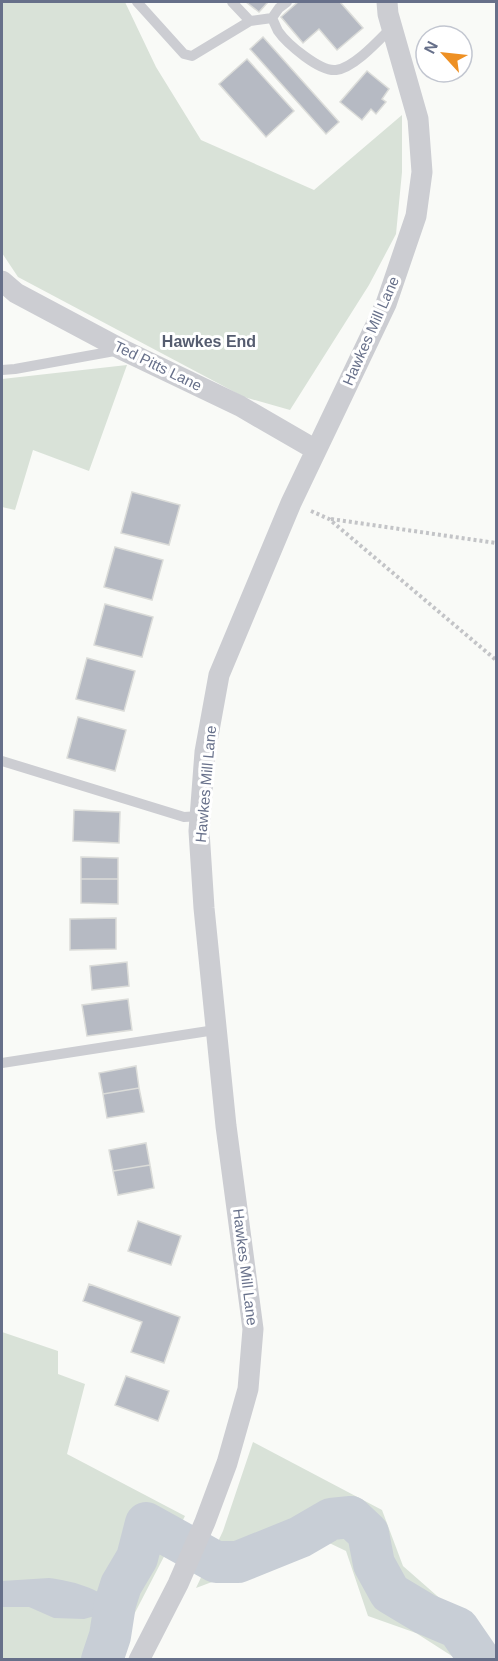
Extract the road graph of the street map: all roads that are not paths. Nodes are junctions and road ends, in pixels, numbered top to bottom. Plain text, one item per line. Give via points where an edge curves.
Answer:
1 (137, 2) edge
2 (232, 2) edge
3 (287, 2) edge
4 (387, 2) edge
5 (272, 18) junction
6 (250, 21) junction
7 (392, 27) junction
8 (2, 281) edge
9 (123, 350) junction
10 (2, 370) edge
11 (316, 450) junction
12 (2, 761) edge
13 (200, 816) junction
14 (215, 1030) junction
15 (2, 1063) edge
16 (139, 1659) edge

1 - 6 lane via 184,54 192,56
2 - 6 lane
3 - 5 lane
4 - 7 street, Hawkes Mill Lane
5 - 6 lane
5 - 7 lane via 279,32 305,57 334,71 367,52
7 - 11 street, Hawkes Mill Lane via 418,119 422,172 416,216 386,304
8 - 9 street, Ted Pitts Lane via 16,293
9 - 10 lane
9 - 11 street, Ted Pitts Lane via 240,406
11 - 13 street, Hawkes Mill Lane via 219,675 205,752
12 - 13 lane via 184,817
13 - 14 street, Hawkes Mill Lane
14 - 15 lane
14 - 16 street, Hawkes Mill Lane via 253,1329 248,1389 205,1522

